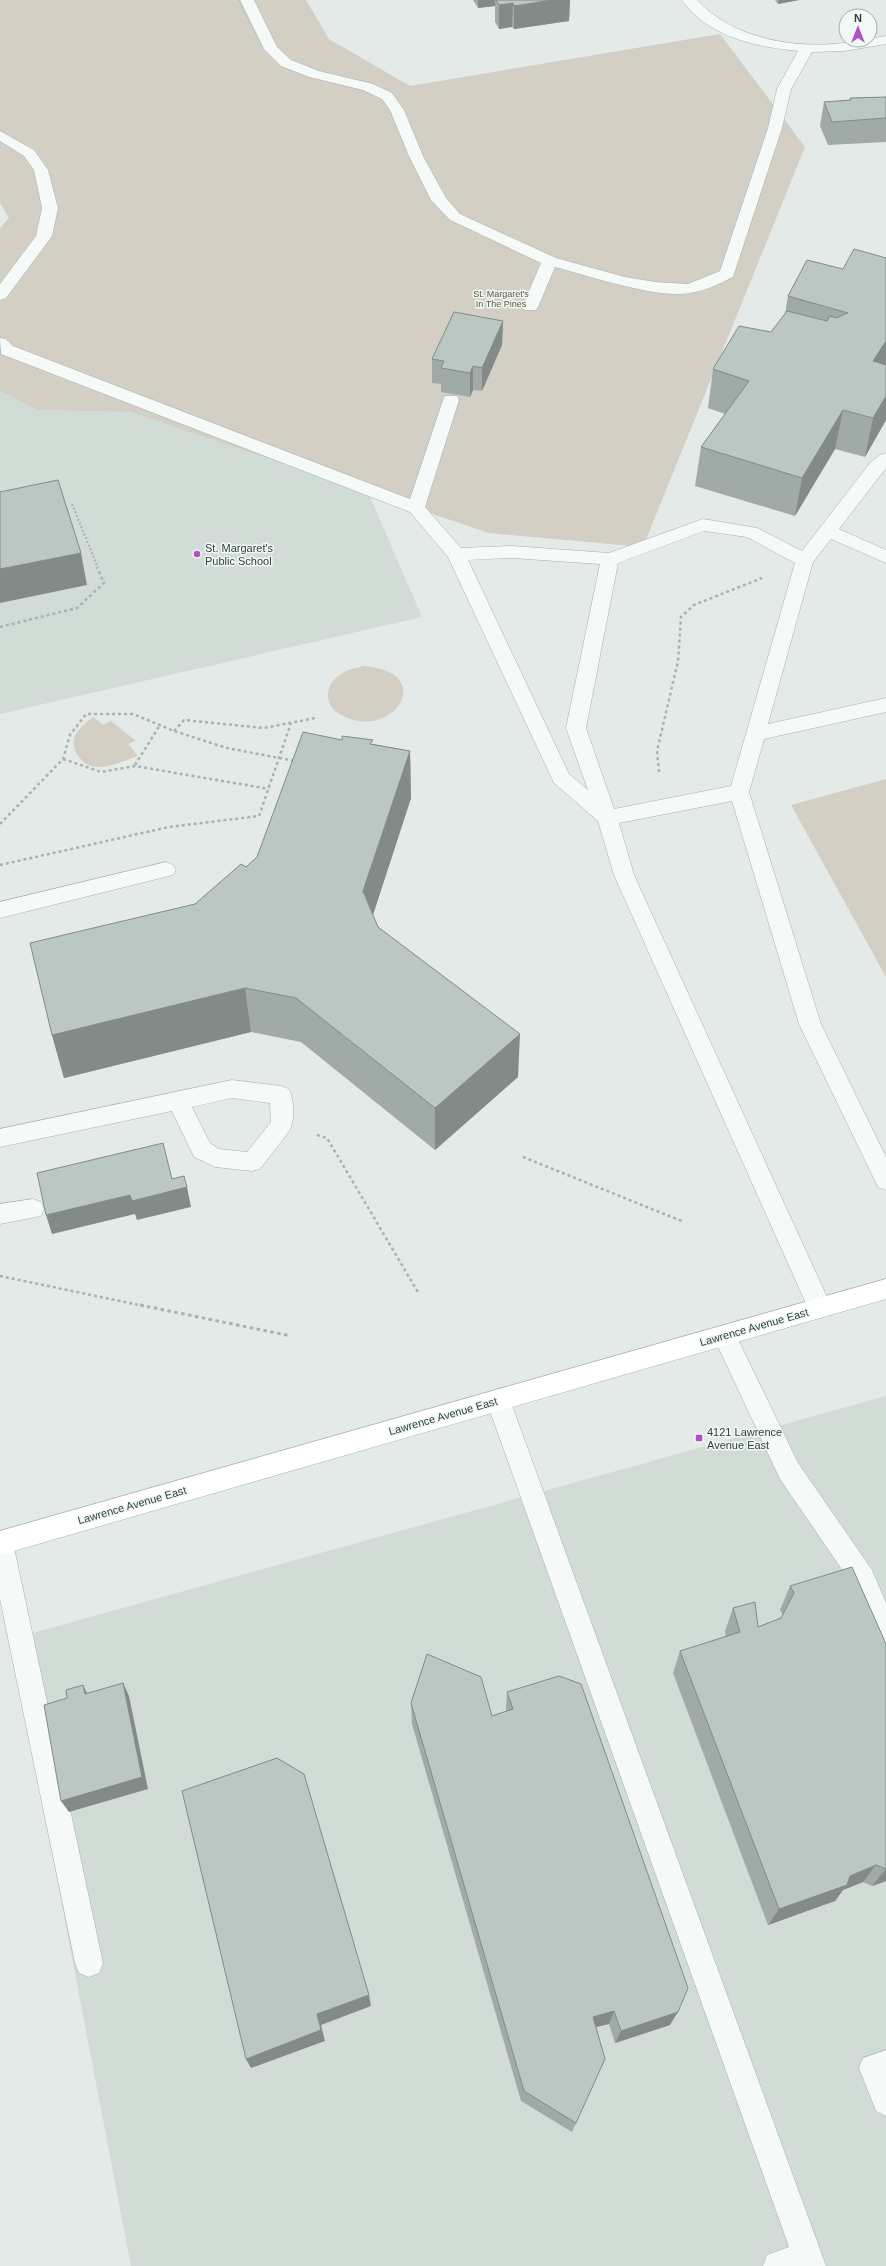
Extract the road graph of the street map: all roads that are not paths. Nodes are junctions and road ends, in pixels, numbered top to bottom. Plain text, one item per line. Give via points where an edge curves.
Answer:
1 (247, 0) edge
2 (688, 0) edge
3 (886, 40) edge
4 (807, 48) junction
5 (0, 135) edge
6 (550, 261) junction
7 (0, 295) edge
8 (530, 308) dead end
9 (0, 343) edge
10 (451, 400) dead end
11 (886, 459) edge
12 (416, 508) junction
13 (828, 531) junction
14 (456, 554) junction
15 (886, 557) edge
16 (610, 559) junction
17 (806, 560) junction
18 (886, 705) edge
19 (756, 734) junction
20 (738, 792) junction
21 (607, 818) junction
22 (166, 870) dead end
23 (0, 910) edge
24 (178, 1101) junction
25 (0, 1138) edge
26 (886, 1180) edge
27 (33, 1209) dead end
28 (0, 1214) edge
29 (886, 1289) edge
30 (820, 1308) junction
31 (725, 1336) junction
32 (498, 1400) junction
33 (0, 1543) edge
34 (886, 1633) edge
35 (89, 1963) dead end
36 (886, 2064) edge
37 (886, 2101) edge
38 (809, 2261) edge
39 (778, 2266) edge

1 - 6 street via 271,49 286,63 314,74 368,87 386,96 397,110 416,156 439,200 455,217
2 - 4 street via 708,18 729,30 766,43
3 - 4 street via 843,47
4 - 6 street via 784,89 775,128 727,274 688,289 624,281
5 - 7 street via 29,153 41,170 50,208 44,236
6 - 8 street
9 - 12 street via 7,350
10 - 12 street
11 - 13 street via 876,467
12 - 14 street
13 - 15 street
13 - 17 street
14 - 16 street via 512,552
14 - 21 street via 560,778
16 - 17 street via 703,525 752,532
16 - 21 street via 576,728
17 - 19 street
18 - 19 street
19 - 20 street
20 - 21 street
20 - 26 street via 810,1024
21 - 30 street via 624,875
22 - 23 street
24 - 24 street via 232,1089 281,1095 282,1124 252,1162 215,1158 202,1150
24 - 25 street
27 - 28 street
29 - 30 main road, Lawrence Avenue East
30 - 31 main road, Lawrence Avenue East
31 - 32 main road, Lawrence Avenue East
31 - 34 street via 789,1471 863,1579
32 - 33 main road, Lawrence Avenue East
32 - 38 street
33 - 35 street
36 - 37 street via 873,2068
38 - 39 street

